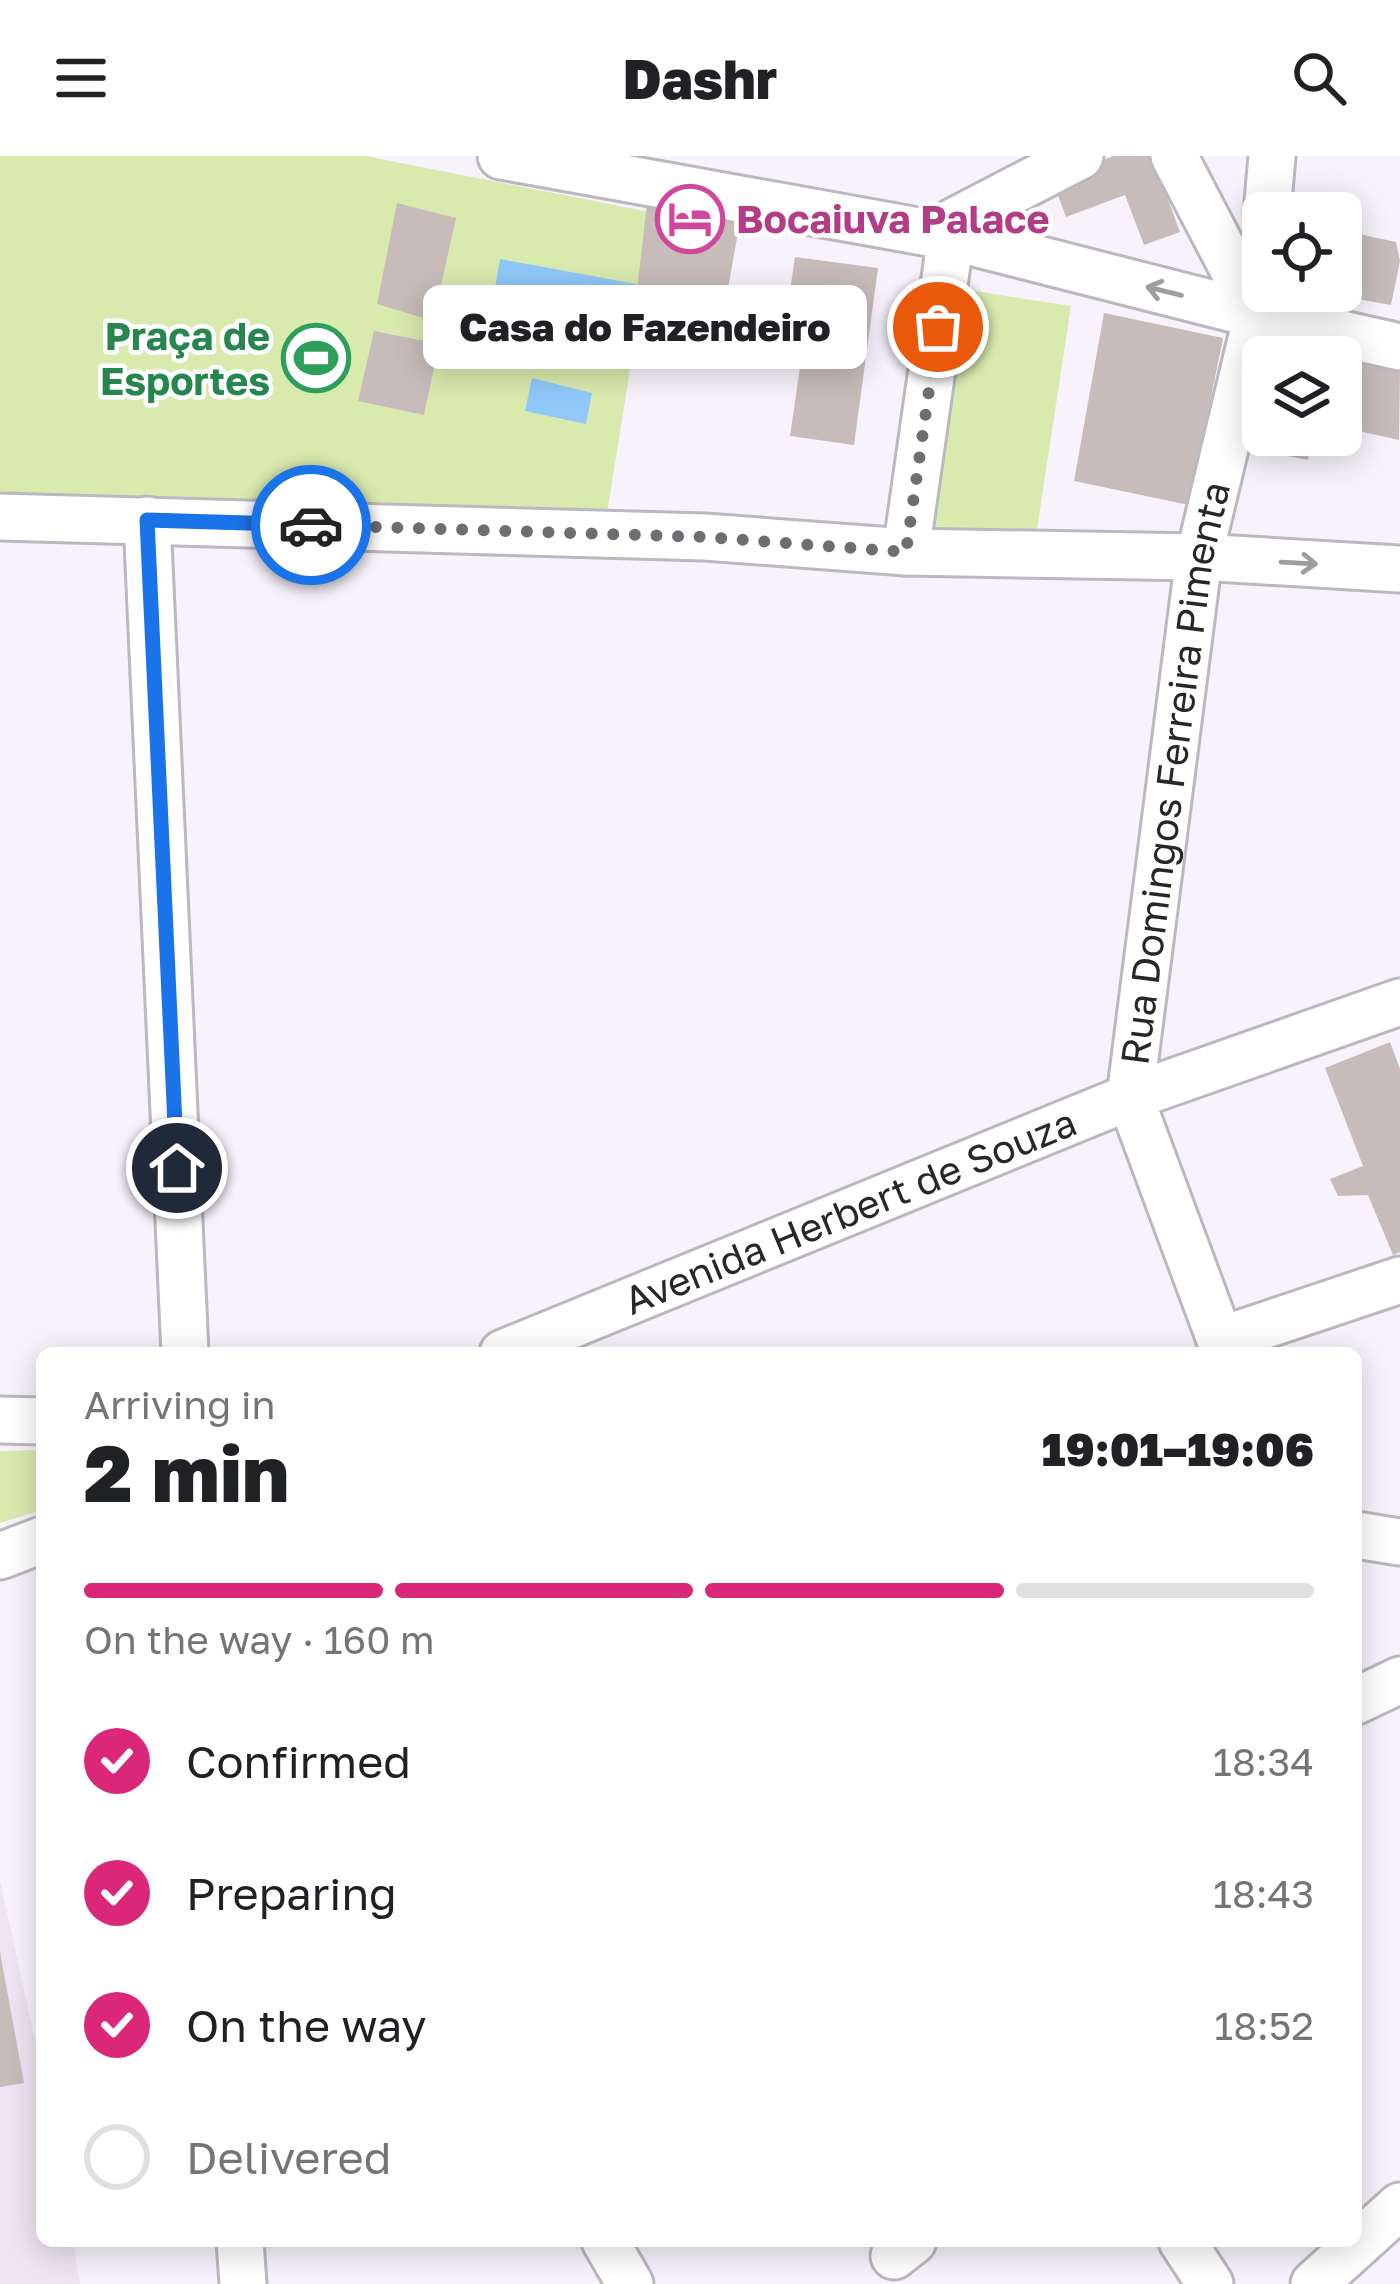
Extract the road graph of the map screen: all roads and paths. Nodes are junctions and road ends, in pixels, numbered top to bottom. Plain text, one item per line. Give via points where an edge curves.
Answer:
1 (501, 156) edge
2 (1080, 156) edge
3 (1174, 156) edge
4 (1273, 156) edge
5 (1269, 192) edge
6 (952, 237) junction
7 (1257, 312) edge
8 (1257, 315) junction
9 (1400, 347) edge
10 (0, 517) edge
11 (147, 520) junction
12 (906, 552) junction
13 (1198, 557) junction
14 (1400, 569) edge
15 (1400, 1002) edge
16 (1130, 1097) junction
17 (1400, 1280) edge
18 (1223, 1346) edge
19 (185, 1347) edge
20 (518, 1347) edge
21 (0, 1420) edge
22 (36, 1421) edge
23 (1362, 1536) edge
24 (36, 1542) edge
25 (1400, 1542) edge
26 (0, 1556) edge
27 (1400, 1680) edge
28 (1362, 1698) edge
29 (1400, 2206) edge
30 (1362, 2240) edge
31 (240, 2247) edge
32 (608, 2247) edge
33 (1186, 2247) edge
34 (1355, 2247) edge
35 (243, 2284) edge
36 (629, 2284) edge
37 (1210, 2284) edge
38 (1314, 2284) edge

1 - 6 street
2 - 6 street via 953,222
3 - 8 street
4 - 5 street
8 -> 6 street
6 - 12 street
7 - 8 street, Rua Domingos Ferreira Pimenta
8 - 9 street
8 - 13 street, Rua Domingos Ferreira Pimenta
10 - 11 street
11 - 12 street via 705,537
11 - 19 street
12 - 13 street
13 -> 14 street
13 - 16 street, Rua Domingos Ferreira Pimenta
15 - 16 street, Avenida Herbert de Souza
16 - 18 street, Rua Domingos Ferreira Pimenta
16 - 20 street, Avenida Herbert de Souza
17 - 18 street
21 - 22 street
23 - 25 street
24 - 26 street
27 - 28 street
29 - 30 street
31 - 35 street
32 - 36 street
33 - 37 street
34 - 38 street

